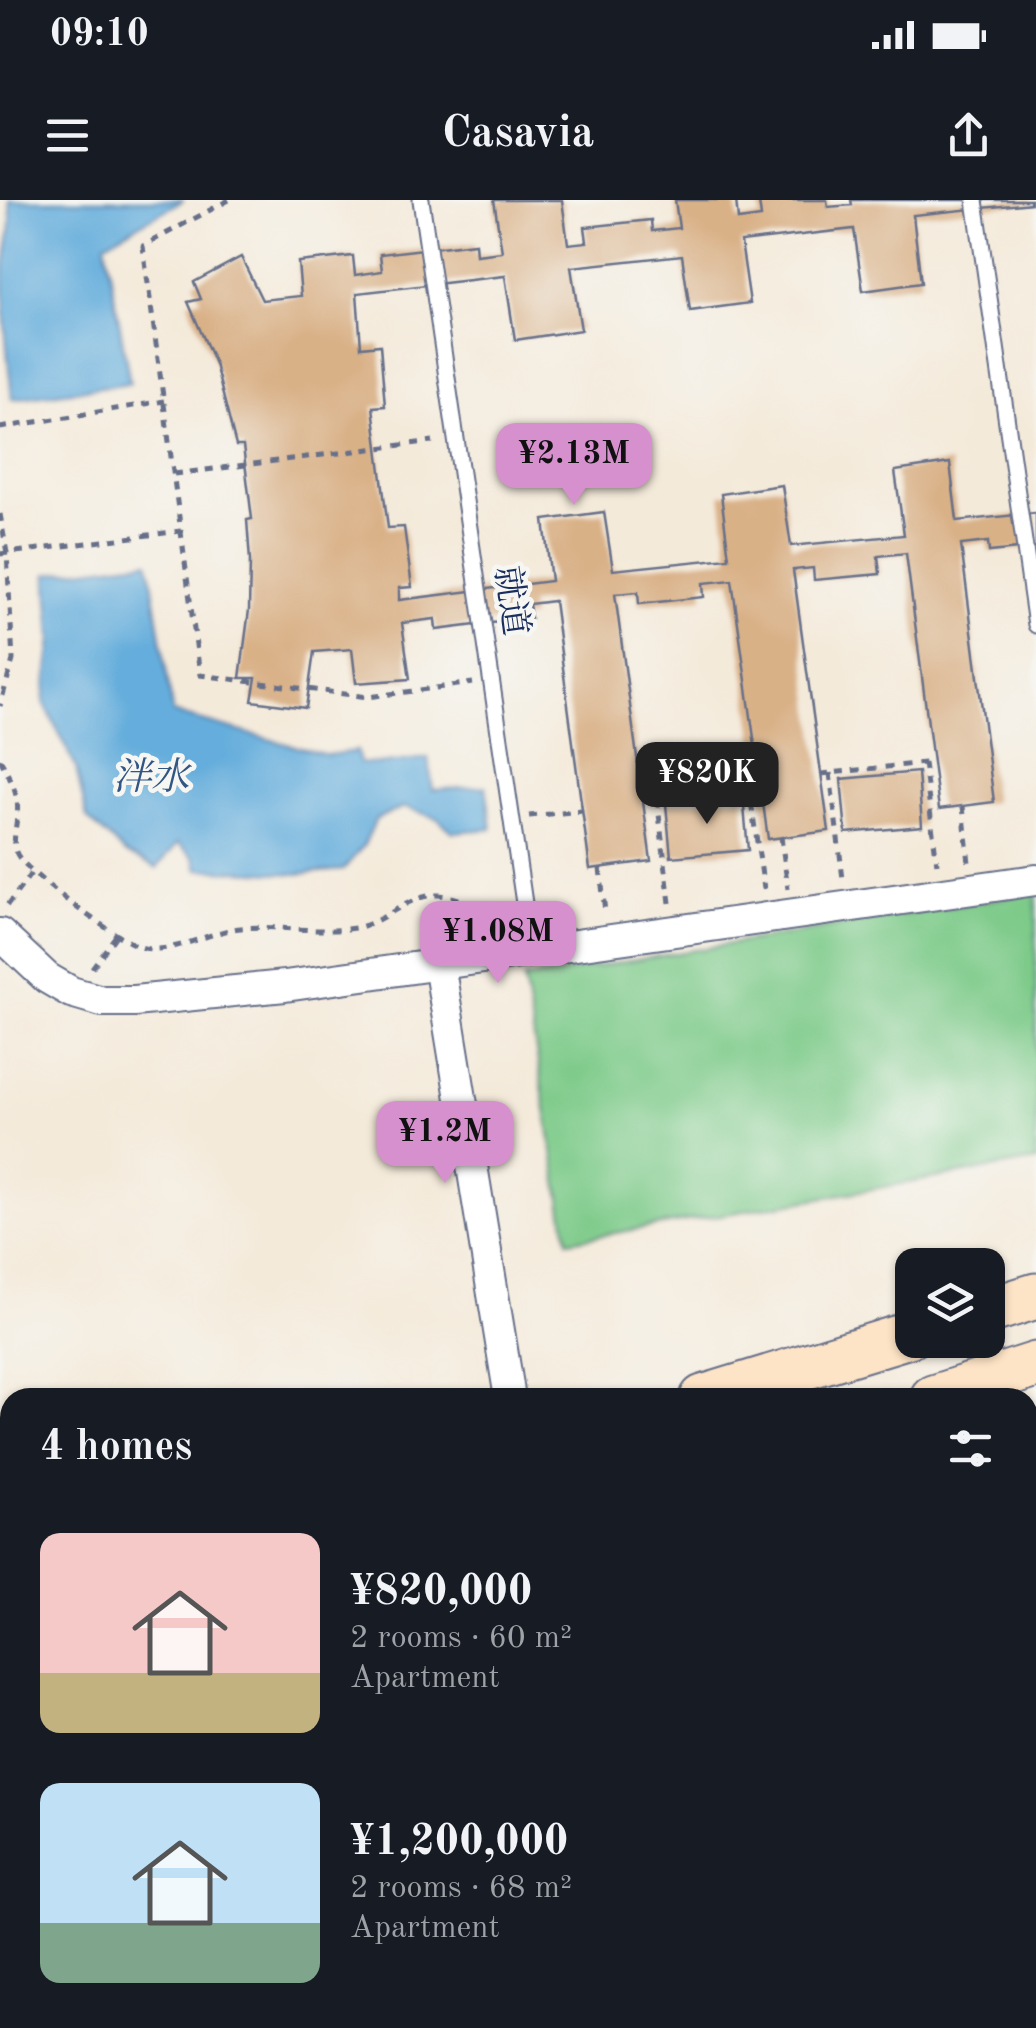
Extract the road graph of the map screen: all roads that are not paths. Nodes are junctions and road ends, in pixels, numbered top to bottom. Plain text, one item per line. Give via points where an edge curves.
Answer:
1 (420, 200) edge
2 (974, 200) edge
3 (1036, 625) edge
4 (1036, 880) edge
5 (0, 934) edge
6 (531, 951) junction
7 (439, 964) junction
8 (1036, 1296) edge
9 (1005, 1306) edge
10 (895, 1339) edge
11 (1036, 1365) edge
12 (508, 1388) edge
13 (736, 1388) edge
14 (964, 1388) edge

1 - 6 lane, 就道
2 - 3 lane
4 - 6 street
5 - 7 street via 48,978 102,1001
6 - 7 street
7 - 12 street
8 - 9 main road
10 - 13 main road
11 - 14 main road

